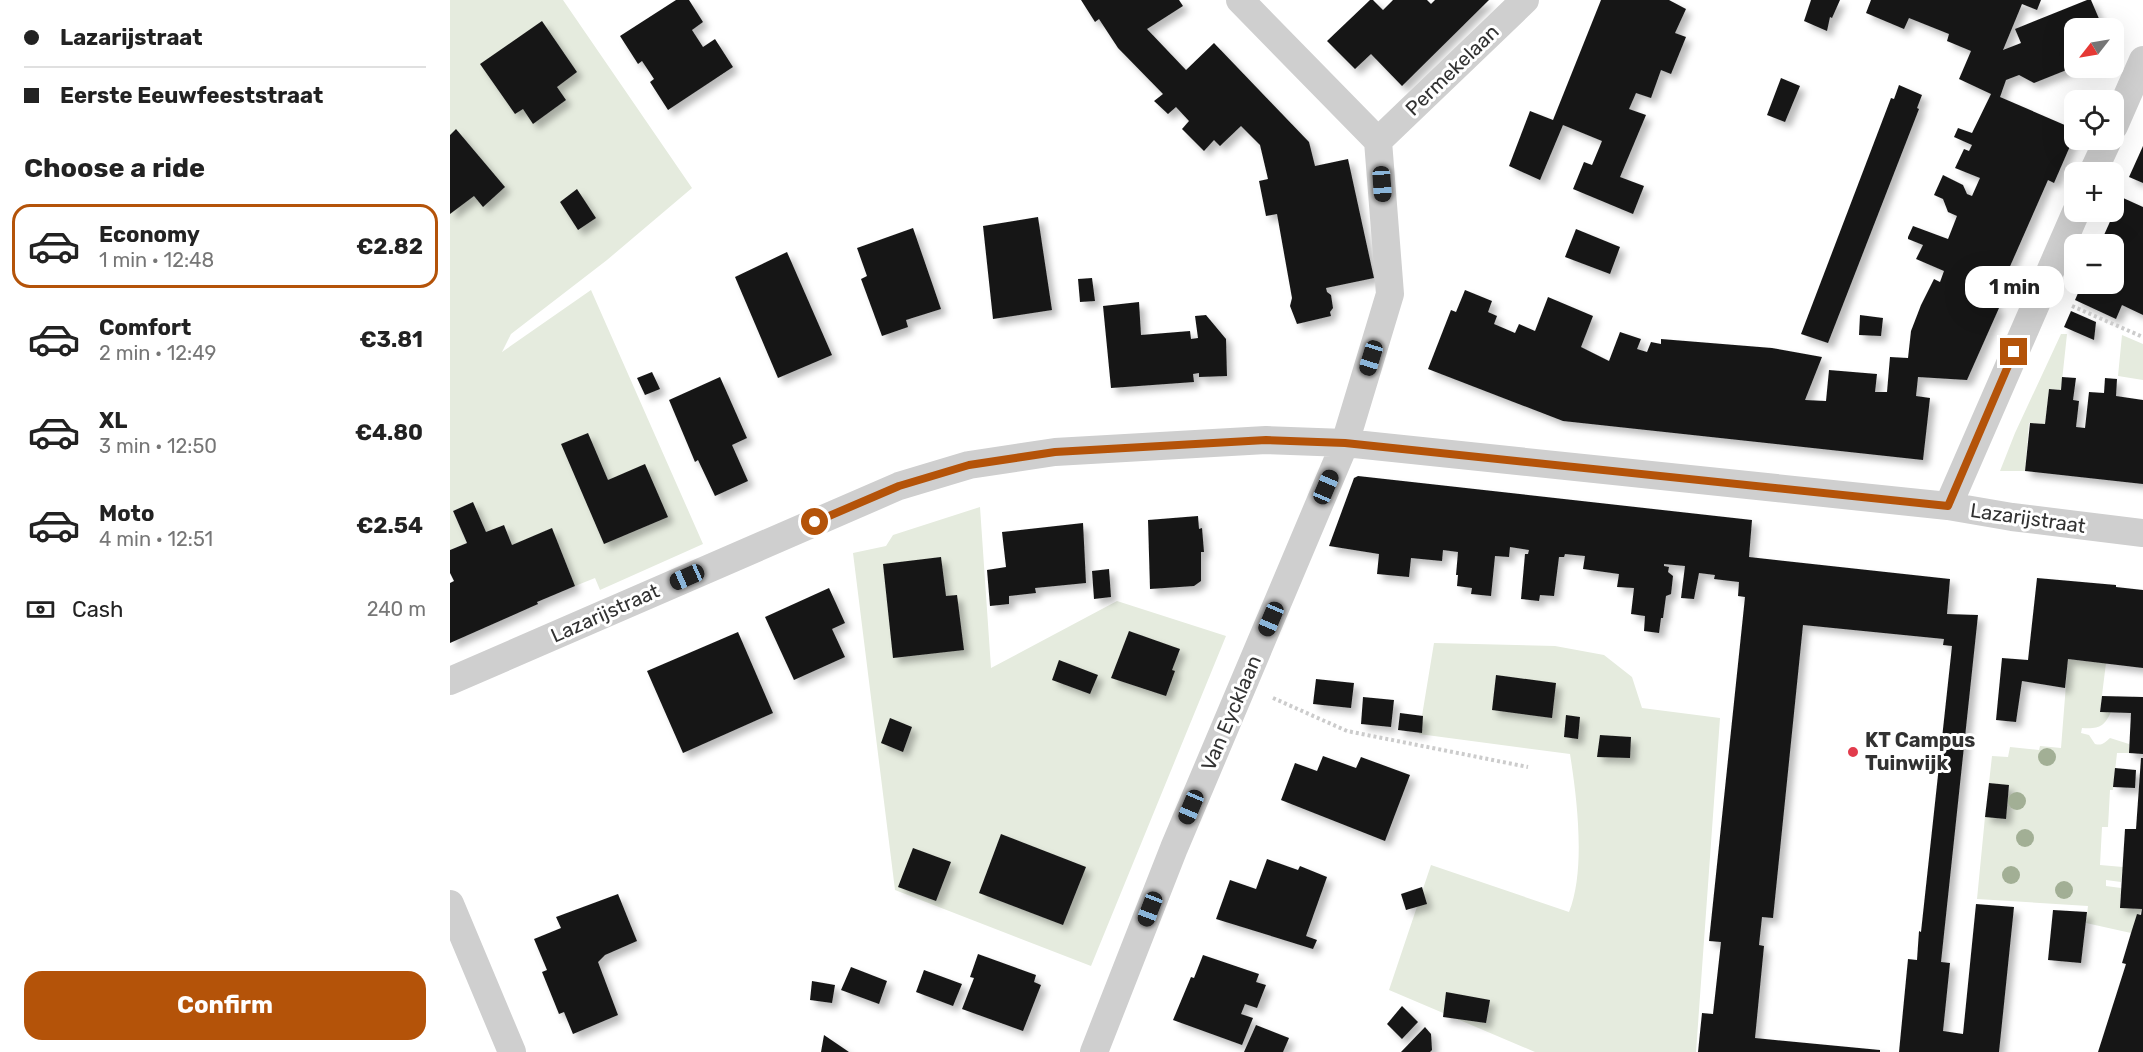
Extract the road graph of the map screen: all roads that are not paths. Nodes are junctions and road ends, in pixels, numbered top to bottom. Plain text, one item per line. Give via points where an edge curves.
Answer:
1 (1240, 0) edge
2 (1525, 0) edge
3 (2143, 60) edge
4 (2124, 103) edge
5 (1378, 141) junction
6 (2072, 222) edge
7 (1345, 443) junction
8 (1948, 506) junction
9 (2143, 533) edge
10 (450, 681) edge
11 (450, 904) edge
12 (512, 1052) edge
13 (1094, 1052) edge

1 - 5 street
2 - 5 street, Permekelaan
3 - 4 street
5 - 7 street via 1390,294
6 - 8 street
7 - 8 street, Lazarijstraat
7 - 10 street, Lazarijstraat via 1266,440 1055,452 969,465 899,486
7 - 13 street, Van Eycklaan via 1174,848
8 - 9 street, Lazarijstraat
11 - 12 street

